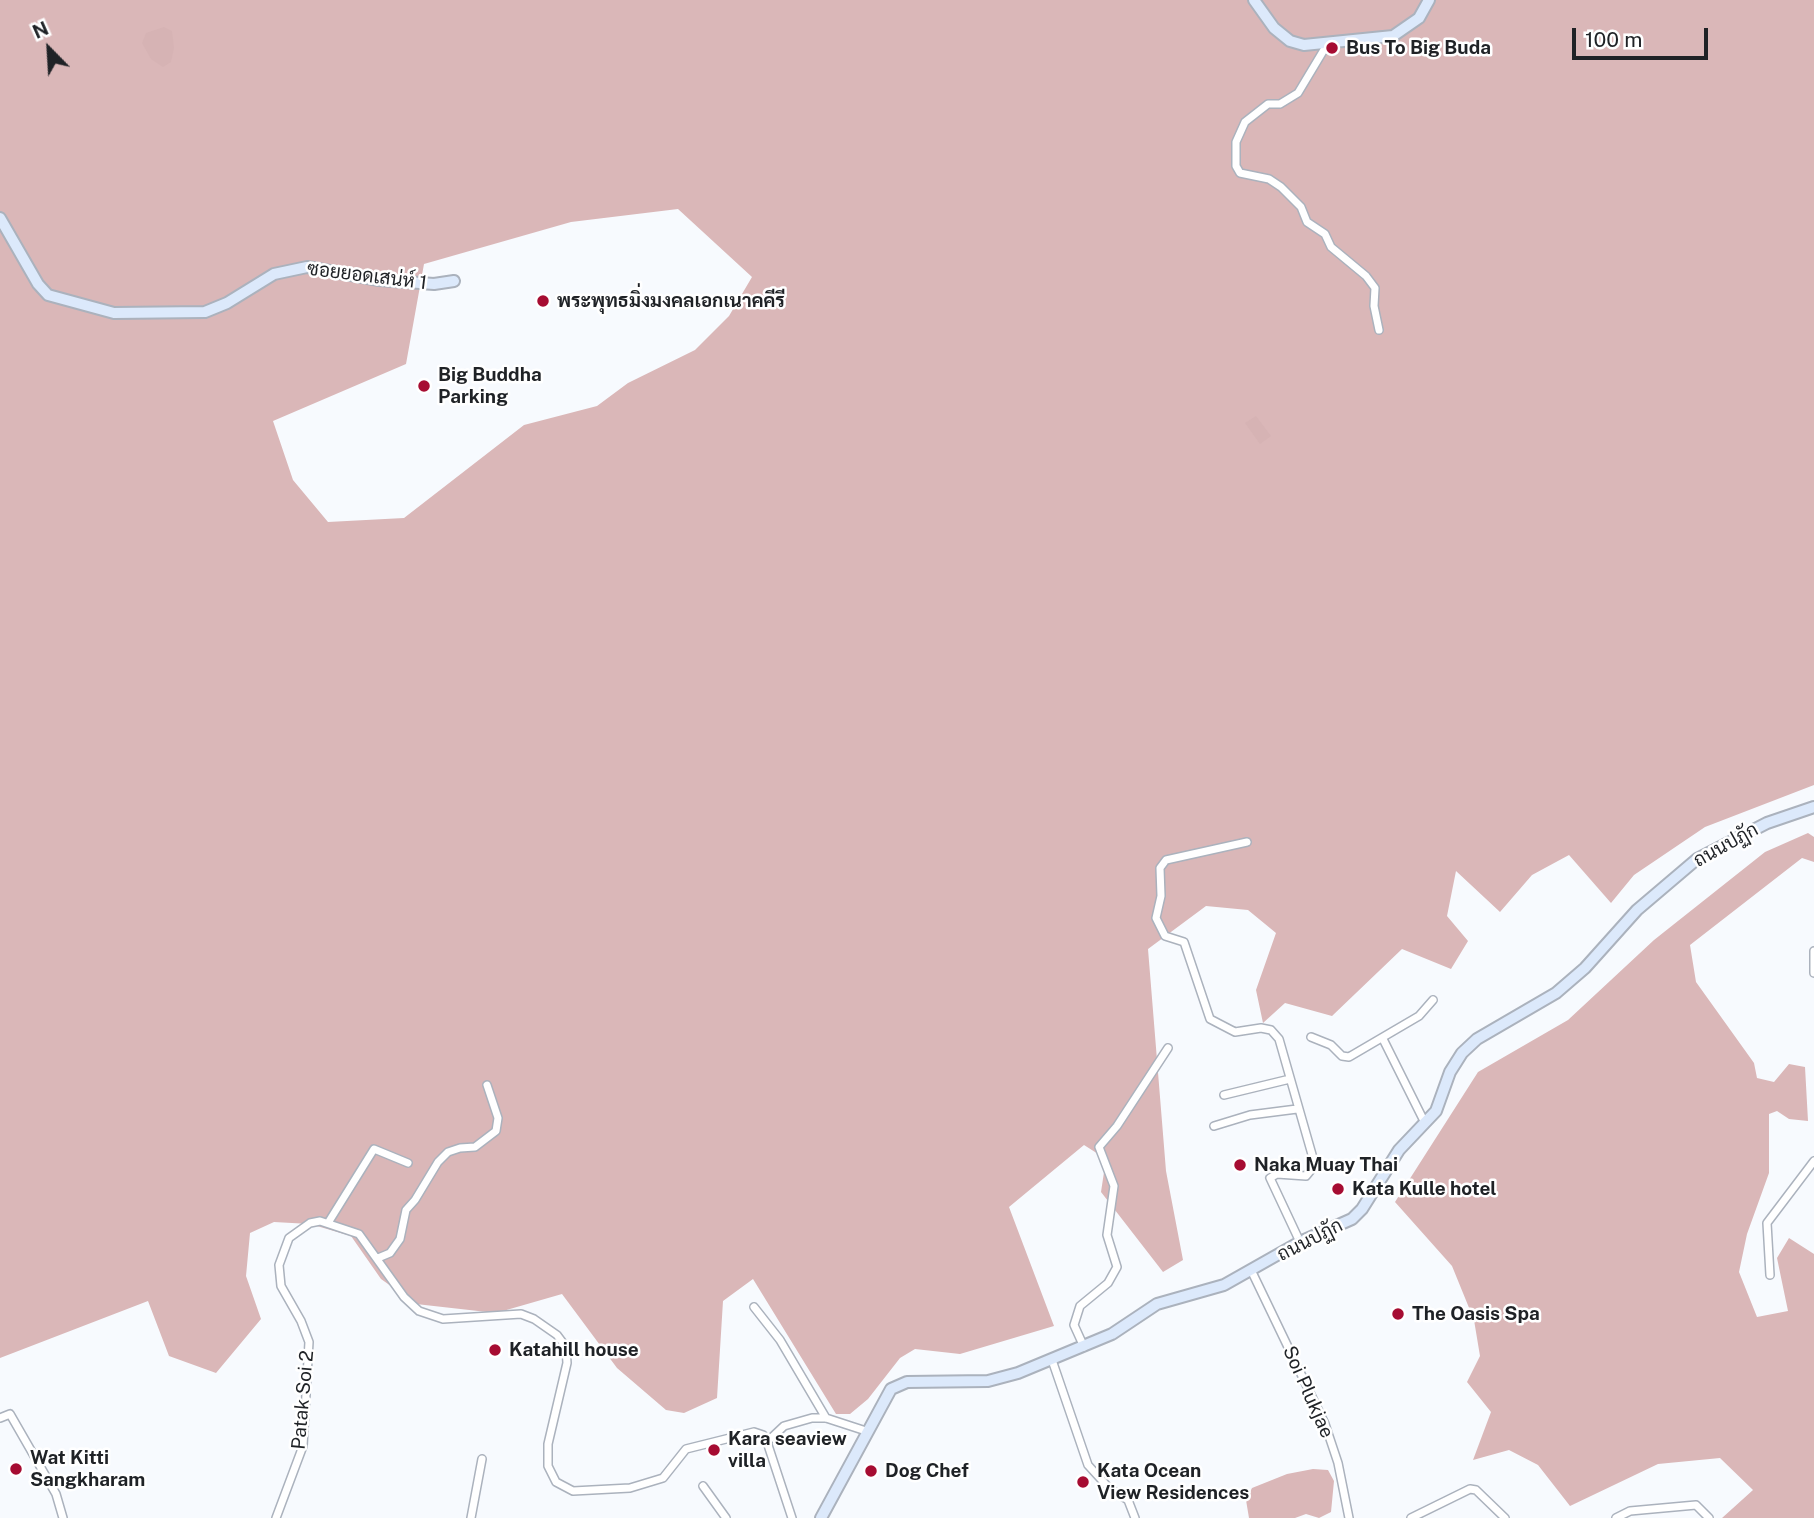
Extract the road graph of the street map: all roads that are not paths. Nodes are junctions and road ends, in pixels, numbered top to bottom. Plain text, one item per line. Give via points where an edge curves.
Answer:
1 (1254, 0) edge
2 (1429, 0) edge
3 (1328, 43) junction
4 (0, 218) edge
5 (454, 281) dead end
6 (1379, 330) dead end
7 (1812, 810) edge
8 (1247, 842) dead end
9 (1814, 951) edge
10 (1814, 973) edge
11 (1433, 1000) dead end
12 (1311, 1037) dead end
13 (1383, 1039) junction
14 (1168, 1048) dead end
15 (1290, 1079) junction
16 (487, 1085) dead end
17 (1224, 1095) dead end
18 (1297, 1109) junction
19 (1426, 1124) junction
20 (1214, 1126) dead end
21 (1814, 1161) edge
22 (408, 1163) dead end
23 (328, 1223) junction
24 (1300, 1242) junction
25 (378, 1258) junction
26 (1252, 1272) junction
27 (1770, 1275) dead end
28 (754, 1307) dead end
29 (1085, 1348) junction
30 (1052, 1360) junction
31 (0, 1418) edge
32 (826, 1418) junction
33 (866, 1432) junction
34 (767, 1442) junction
35 (482, 1459) dead end
36 (704, 1486) dead end
37 (63, 1518) edge
38 (276, 1518) edge
39 (471, 1518) edge
40 (726, 1518) edge
41 (792, 1518) edge
42 (821, 1518) edge
43 (1135, 1518) edge
44 (1349, 1518) edge
45 (1410, 1518) edge
46 (1505, 1518) edge
47 (1616, 1518) edge
48 (1710, 1518) edge

1 - 3 main road via 1290,41
2 - 3 main road via 1419,18 1393,36
3 - 6 street via 1298,93 1280,104 1268,104 1245,122 1236,142 1236,166 1240,173 1269,179 1280,187 1301,207 1307,222 1325,234 1331,247 1366,276 1375,288
4 - 5 main road, ซอยยอดเสน่ห์ 1 via 48,295 114,313 205,312 274,274 307,267 379,280
7 - 19 main road, ถนนปฏัก via 1729,840 1669,880 1556,993 1477,1039 1462,1053
8 - 15 street via 1166,860 1160,868 1156,918 1165,936 1184,943 1210,1019 1235,1032 1270,1030 1279,1039
9 - 10 street
11 - 13 street via 1419,1016
12 - 13 street via 1349,1057
13 - 19 street
14 - 29 street via 1099,1147 1114,1186 1107,1236 1116,1267 1108,1283 1080,1306 1074,1325
15 - 17 street
15 - 18 street
16 - 25 street via 498,1118 496,1130 475,1147 460,1147 438,1162 405,1210 400,1239 390,1253
18 - 20 street via 1250,1115
18 - 24 street via 1315,1165 1306,1176 1277,1174 1270,1178
19 - 24 main road, ถนนปฏัก via 1399,1150 1352,1219
21 - 27 street via 1767,1223
22 - 23 street via 374,1149
23 - 25 street via 359,1234
23 - 38 street, Patak Soi 2 via 310,1223 289,1238 279,1265 281,1286 309,1342 303,1446
24 - 26 main road, ถนนปฏัก
25 - 34 street via 419,1311 443,1319 521,1314 557,1335 566,1347 567,1363 548,1444 548,1466 556,1482 573,1491 630,1488 663,1478 686,1449 708,1442 754,1432
26 - 29 main road, ถนนปฏัก via 1157,1304
26 - 44 street, Soi Plukjae via 1325,1424
28 - 32 street via 780,1340
29 - 30 main road, ถนนปฏัก
30 - 33 main road, ถนนปฏัก via 988,1381 907,1382 891,1389
30 - 43 street via 1088,1465 1128,1500
31 - 37 street via 10,1414 56,1493
32 - 33 street
32 - 34 street via 784,1426
33 - 42 main road, ถนนปฏัก
34 - 41 street
35 - 39 street
36 - 40 street
45 - 46 street via 1470,1489
47 - 48 street via 1630,1511 1696,1505

